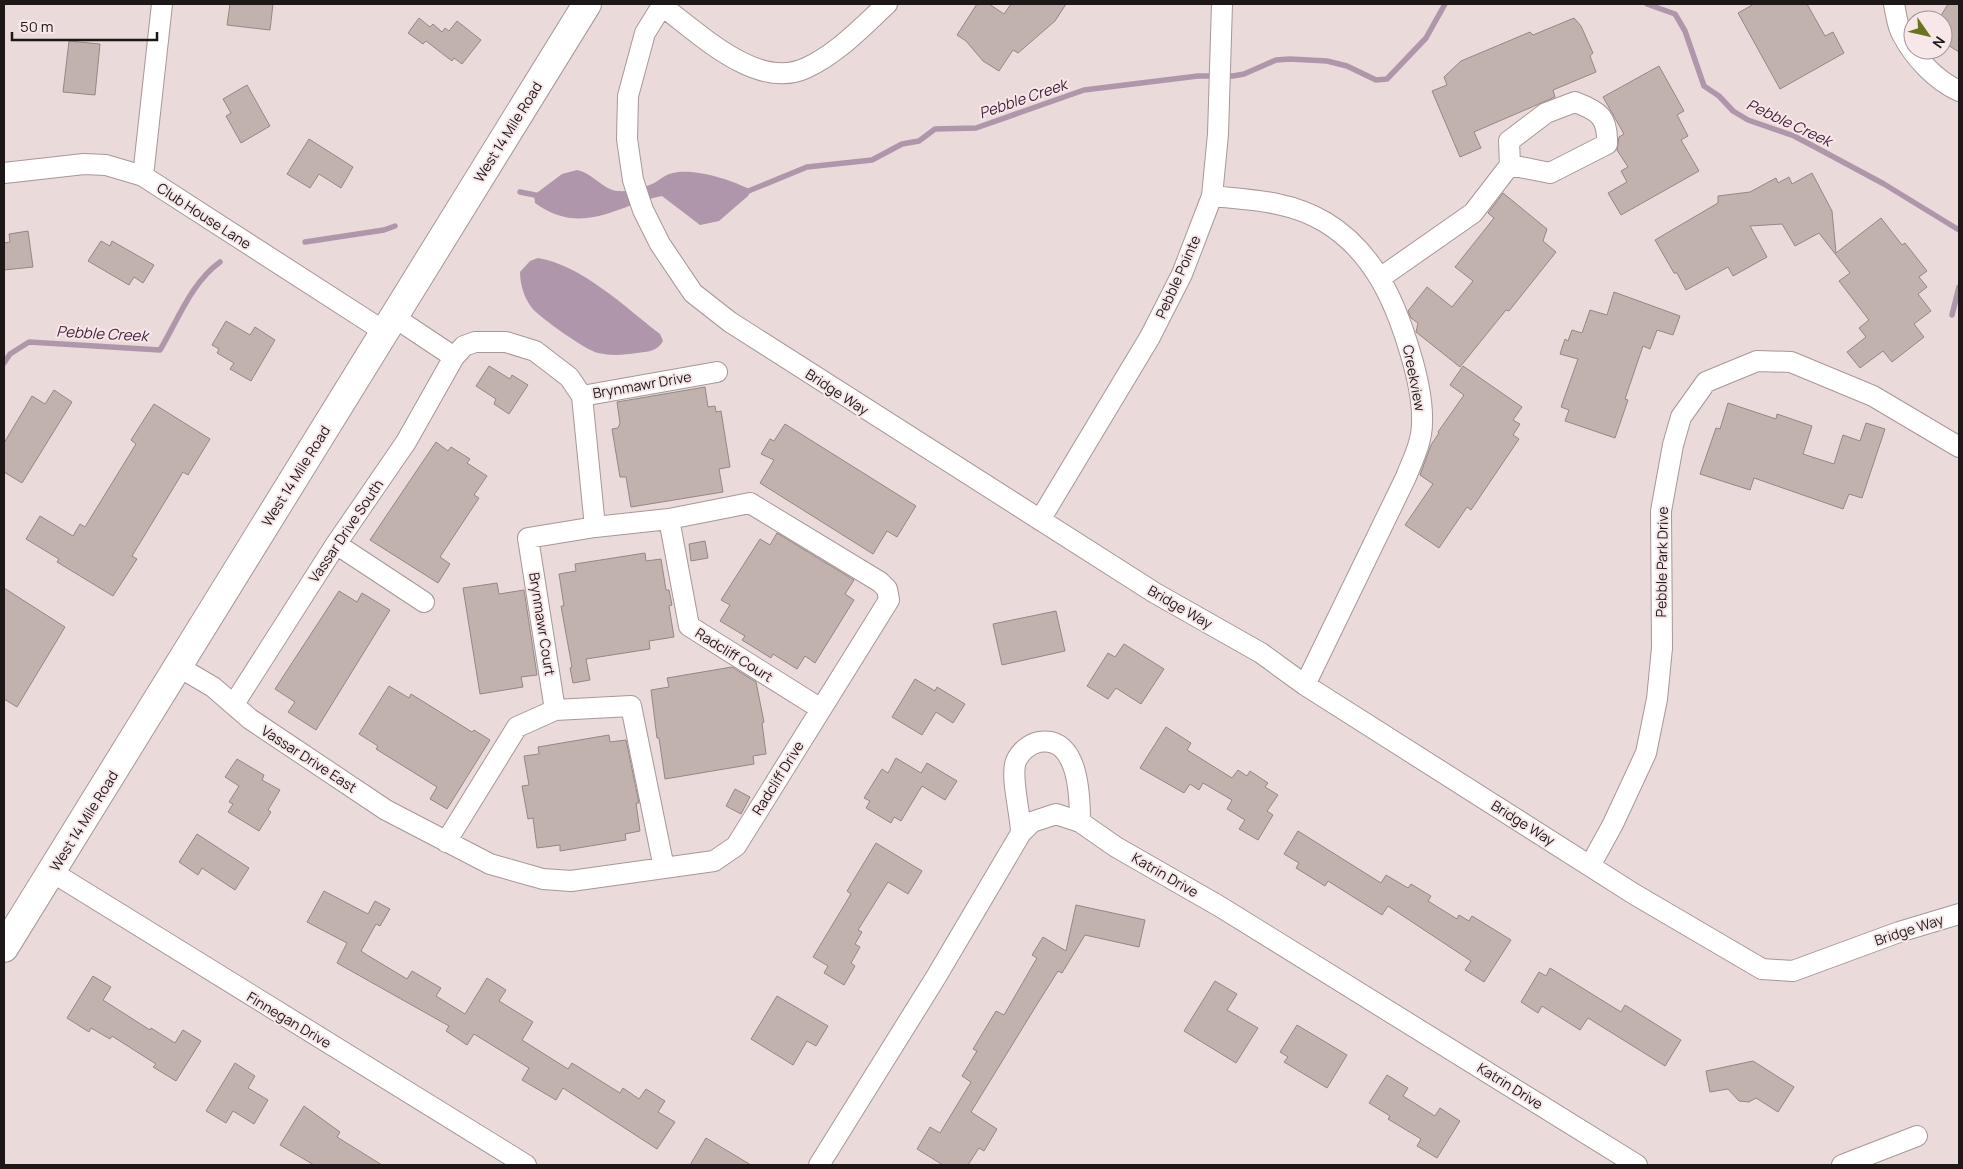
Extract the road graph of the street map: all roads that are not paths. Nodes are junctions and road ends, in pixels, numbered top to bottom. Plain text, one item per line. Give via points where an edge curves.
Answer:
1 (162, 4) edge
2 (587, 4) edge
3 (887, 4) edge
4 (1222, 4) edge
5 (1894, 4) edge
6 (662, 5) edge
7 (1959, 91) edge
8 (1510, 165) junction
9 (4, 173) edge
10 (143, 176) junction
11 (1212, 196) junction
12 (1380, 278) junction
13 (389, 325) junction
14 (454, 357) junction
15 (717, 372) dead end
16 (582, 396) junction
17 (1959, 448) edge
18 (669, 519) junction
19 (1040, 520) junction
20 (595, 527) junction
21 (336, 544) junction
22 (424, 602) dead end
23 (179, 667) junction
24 (1305, 685) junction
25 (234, 704) junction
26 (820, 709) junction
27 (555, 710) junction
28 (1080, 822) junction
29 (1021, 833) junction
30 (446, 842) junction
31 (1590, 866) junction
32 (664, 868) junction
33 (52, 872) junction
34 (1959, 914) edge
35 (4, 948) edge
36 (1917, 1136) dead end
37 (526, 1165) edge
38 (819, 1165) edge
39 (1637, 1165) edge
40 (1842, 1165) edge

1 - 10 street
2 - 13 street, West 14 Mile Road
3 - 6 street via 832,53 806,69 771,74 753,69 726,54
4 - 11 street, Pebble Pointe via 1219,110
5 - 7 street via 1901,33 1921,63
6 - 19 street, Bridge Way via 645,33 628,96 626,139 633,180 643,210 660,244 693,293 730,322
8 - 8 street via 1509,141 1546,113 1575,102 1595,110 1604,121 1607,144 1550,173
8 - 12 street via 1473,213
9 - 10 street, Club House Lane via 84,164 106,165
10 - 13 street, Club House Lane
11 - 12 street, Creekview via 1271,202 1296,208 1325,222 1347,237
11 - 19 street, Pebble Pointe via 1182,274 1150,337
12 - 24 street, Creekview via 1402,322 1416,370 1422,402 1420,441 1406,477
13 - 14 street
13 - 23 street, West 14 Mile Road
14 - 16 street, Brynmawr Drive via 464,346 475,342 491,340 517,345 535,351 569,376
14 - 21 street, Vassar Drive South via 406,442
15 - 16 street, Brynmawr Drive
16 - 20 street
17 - 31 street, Pebble Park Drive via 1873,396 1790,362 1757,361 1706,382 1681,417 1661,512 1662,648 1657,699 1646,753
18 - 20 street
18 - 26 street, Radcliff Court via 689,626
18 - 26 street, Radcliff Drive via 750,503 880,582 887,590 889,600
19 - 24 street, Bridge Way via 1155,593 1261,654
20 - 27 street, Brynmawr Court via 528,538
21 - 22 street
21 - 25 street, Vassar Drive South
23 - 25 street, Vassar Drive East
23 - 33 street, West 14 Mile Road
24 - 31 street, Bridge Way
25 - 30 street, Vassar Drive East via 250,720 386,810
26 - 32 street, Radcliff Drive via 736,846 714,861
27 - 30 street via 517,728
27 - 32 street via 631,706
28 - 29 street, Katrin Drive via 1056,814 1032,822
28 - 29 street via 1080,795 1070,759 1060,746 1049,741 1037,742 1023,751 1016,762
28 - 39 street, Katrin Drive
29 - 38 street, Katrin Drive
30 - 32 street, Radcliff Drive via 490,864 543,879 571,881
31 - 34 street, Bridge Way via 1708,939 1762,968 1793,971
33 - 35 street, West 14 Mile Road
33 - 37 street, Finnegan Drive
36 - 40 street

